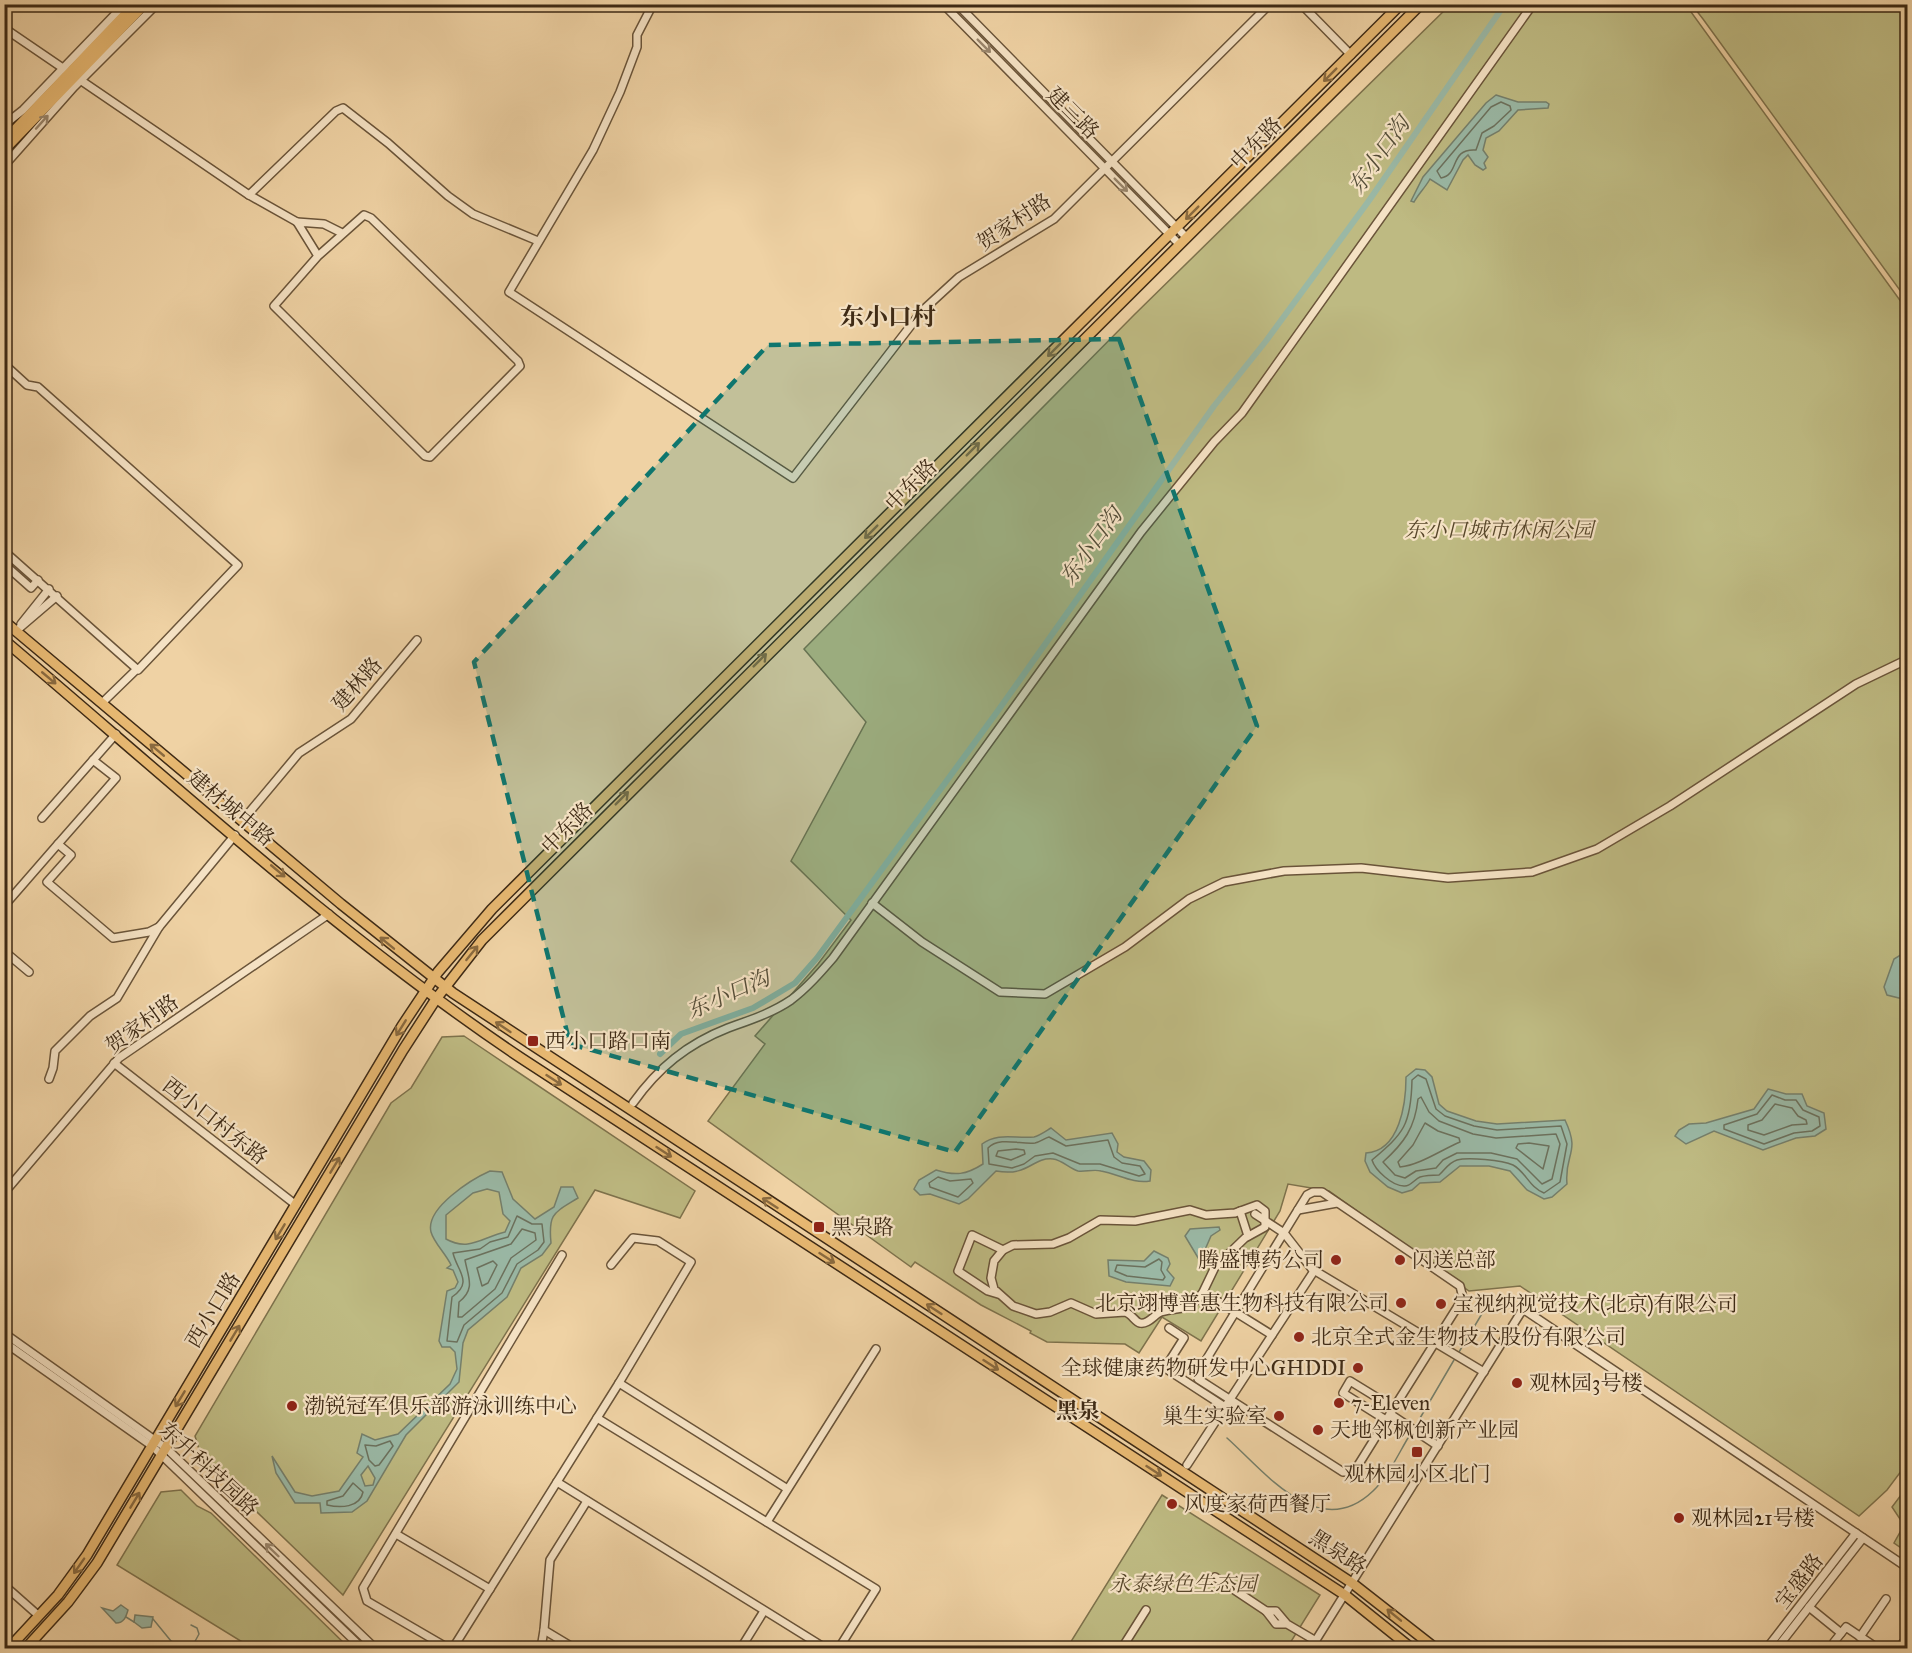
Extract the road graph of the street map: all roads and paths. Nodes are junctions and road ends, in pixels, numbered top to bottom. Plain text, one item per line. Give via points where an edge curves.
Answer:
1 (125, 4) edge
2 (135, 4) edge
3 (145, 4) edge
4 (157, 4) edge
5 (653, 4) edge
6 (943, 4) edge
7 (957, 4) edge
8 (1270, 4) edge
9 (1301, 4) edge
10 (1401, 4) edge
11 (1421, 4) edge
12 (1533, 4) edge
13 (4, 28) edge
14 (1351, 55) junction
15 (71, 74) junction
16 (4, 124) edge
17 (4, 141) edge
18 (4, 150) edge
19 (1112, 161) junction
20 (4, 166) edge
21 (1105, 169) junction
22 (249, 195) junction
23 (297, 222) junction
24 (1173, 231) junction
25 (342, 233) junction
26 (538, 241) junction
27 (1183, 241) junction
28 (318, 256) junction
29 (4, 364) edge
30 (4, 550) edge
31 (4, 564) edge
32 (38, 580) junction
33 (49, 589) junction
34 (57, 596) junction
35 (4, 621) edge
36 (16, 631) junction
37 (4, 640) edge
38 (417, 640) dead end
39 (1908, 659) edge
40 (137, 669) junction
41 (102, 703) junction
42 (113, 713) junction
43 (104, 724) junction
44 (133, 729) junction
45 (119, 737) junction
46 (93, 760) junction
47 (42, 818) dead end
48 (242, 821) junction
49 (235, 835) junction
50 (58, 844) junction
51 (872, 903) junction
52 (4, 906) edge
53 (329, 914) junction
54 (159, 927) junction
55 (4, 951) edge
56 (29, 972) dead end
57 (433, 979) junction
58 (445, 987) junction
59 (425, 991) junction
60 (436, 999) junction
61 (114, 1063) junction
62 (49, 1079) dead end
63 (633, 1103) dead end
64 (4, 1193) edge
65 (1337, 1203) junction
66 (296, 1205) junction
67 (1298, 1210) junction
68 (1240, 1211) junction
69 (1255, 1214) dead end
70 (1266, 1222) junction
71 (1284, 1233) junction
72 (1248, 1236) junction
73 (1003, 1250) junction
74 (561, 1256) dead end
75 (611, 1265) dead end
76 (1314, 1270) junction
77 (1203, 1292) junction
78 (998, 1294) junction
79 (1235, 1312) junction
80 (1169, 1328) dead end
81 (4, 1333) edge
82 (1272, 1335) junction
83 (4, 1342) edge
84 (1435, 1343) junction
85 (876, 1349) dead end
86 (1484, 1372) junction
87 (619, 1383) junction
88 (1230, 1399) junction
89 (1225, 1407) junction
90 (1390, 1414) junction
91 (597, 1418) junction
92 (154, 1443) junction
93 (1438, 1446) junction
94 (164, 1451) junction
95 (1187, 1465) dead end
96 (557, 1482) junction
97 (786, 1488) junction
98 (587, 1501) junction
99 (767, 1522) junction
100 (396, 1534) junction
101 (1860, 1535) junction
102 (1908, 1568) edge
103 (1215, 1576) dead end
104 (1352, 1583) junction
105 (4, 1585) edge
106 (490, 1589) junction
107 (1345, 1595) junction
108 (1886, 1599) dead end
109 (1809, 1607) junction
110 (1146, 1610) dead end
111 (765, 1611) junction
112 (39, 1616) junction
113 (544, 1630) junction
114 (1841, 1633) junction
115 (1860, 1637) junction
116 (1908, 1637) edge
117 (1316, 1641) junction
118 (9, 1648) edge
119 (26, 1648) edge
120 (362, 1648) edge
121 (375, 1648) edge
122 (450, 1648) edge
123 (542, 1648) edge
124 (574, 1648) edge
125 (741, 1648) edge
126 (825, 1648) edge
127 (839, 1648) edge
128 (1122, 1648) edge
129 (1311, 1648) edge
130 (1411, 1648) edge
131 (1435, 1648) edge
132 (1767, 1648) edge
133 (1777, 1648) edge
134 (1843, 1648) edge
135 (1877, 1648) edge
136 (1899, 1648) edge

1 - 15 street
2 - 15 main road
3 - 15 main road
4 - 15 street
5 - 26 street via 637,35 637,47 620,92 593,150
6 -> 21 street, 建三路
7 - 19 street, 建三路
8 - 19 street, 贺家村路
9 - 14 street
10 - 14 main road, 中东路
11 - 27 main road, 中东路
12 - 51 street via 1242,413 1141,532
13 - 15 street
14 -> 24 main road, 中东路
15 - 16 street
15 - 17 main road
15 - 18 main road
20 -> 15 street
15 - 22 street
19 - 21 street, 贺家村路
19 - 24 street, 建三路
21 -> 24 street, 建三路
21 - 26 street, 贺家村路 via 1054,219 959,277 922,311 793,478 509,292
22 - 23 street
22 - 26 street via 343,108 473,214
23 - 25 street via 324,224
23 - 28 street
24 - 27 street, 建三路
24 -> 57 main road, 中东路 via 492,909
25 - 28 street
25 - 28 street via 348,232 364,215 371,218 520,366 430,457 424,456 274,306
58 -> 27 main road, 中东路 via 516,903
29 - 40 street via 27,385 38,387 238,565
30 - 32 street
31 - 32 street via 31,588
32 - 33 street
33 - 34 street
33 - 36 street
34 - 36 street
34 - 40 street
35 - 36 main road, 建材城中路
36 - 41 main road, 建材城中路
37 -> 43 main road, 建材城中路
38 - 48 street, 建林路 via 351,719 298,753
39 - 51 street via 1856,684 1597,849 1532,872 1448,878 1355,868 1284,871 1224,882 1189,899 1125,947 1045,994 1000,992 921,942
40 - 41 street
41 - 42 main road, 建材城中路
42 - 43 main road via 114,723
42 - 44 main road, 建材城中路
43 - 45 main road, 建材城中路
44 - 45 main road via 127,727
48 -> 44 main road, 建材城中路
45 - 46 street
45 - 49 main road, 建材城中路
46 - 47 street
46 - 50 street via 116,778
57 -> 48 main road, 建材城中路
49 -> 53 main road, 建材城中路
49 - 54 street
50 - 52 street
50 - 54 street via 71,855 47,882 113,938 149,933
51 - 63 street via 810,984 790,1001 684,1049 647,1083
53 - 59 main road, 建材城中路
53 - 61 street, 贺家村路
54 - 62 street via 117,998 90,1016 55,1051
55 - 56 street
57 - 58 main road, 黑泉路
57 - 59 main road, 西小口路
58 - 60 main road, 中东路
104 -> 58 main road, 黑泉路
59 - 60 main road, 建材城中路
59 -> 66 main road, 西小口路
94 -> 60 main road, 西小口路
60 -> 107 main road, 黑泉路 via 615,1120
61 - 64 street, 贺家村路
61 - 66 street, 西小口村东路
65 - 67 street
65 - 67 street via 1322,1192 1313,1192
65 - 84 street via 1460,1286 1462,1298
66 -> 92 main road, 西小口路
67 - 71 street
68 - 70 street via 1261,1206
68 - 72 street
68 - 73 street via 1206,1215 1190,1210 1135,1221 1100,1220 1053,1244 1018,1244
69 - 70 street
70 - 71 street
70 - 72 street via 1261,1231
71 - 76 street
71 - 79 street
72 - 77 street via 1215,1267
73 - 78 street via 992,1269
73 - 78 street via 972,1235 958,1271
74 - 100 street
75 - 87 street via 633,1238 658,1241 691,1262
76 - 82 street
76 - 84 street
77 - 78 street via 1190,1307 1159,1313 1143,1324 1125,1312 1096,1314 1071,1303 1036,1314 1014,1306
77 - 79 street
79 - 82 street
79 - 88 street via 1198,1373 1198,1379
80 - 89 street via 1184,1338 1165,1368
81 - 92 street, 东升科技园路
82 - 88 street
83 - 92 street, 东升科技园路
84 - 86 street
84 - 90 street
85 - 97 street
86 - 93 street
86 - 101 street via 1523,1309
87 - 91 street
87 - 97 street
88 - 89 street
88 - 90 street via 1347,1473 1357,1467
89 - 95 street
90 - 90 street via 1350,1382 1343,1394
90 - 93 street
91 - 96 street
91 - 99 street
92 - 94 street, 东升科技园路
92 -> 112 main road, 西小口路 via 87,1555
93 - 104 street
119 -> 94 main road, 西小口路 via 87,1577
94 - 120 street, 东升科技园路
121 -> 94 street, 东升科技园路
96 - 98 street
96 - 106 street
97 - 99 street
98 - 111 street
98 - 113 street via 550,1560
99 - 127 street via 876,1589
100 - 106 street
100 - 122 street via 363,1588 367,1601
101 - 102 street
101 - 109 street, 宝盛路
101 - 132 street, 宝盛路
103 - 117 street via 1266,1611 1276,1611 1287,1624
104 - 107 street
131 -> 104 main road, 黑泉路
105 - 112 street
106 - 122 street
107 - 117 street
107 - 130 main road, 黑泉路
108 - 115 street
109 - 114 street
109 - 133 street, 宝盛路
110 - 128 street
111 - 125 street
111 - 126 street
112 - 118 main road, 西小口路
113 - 123 street
113 - 124 street
114 - 115 street via 1846,1628
114 - 134 street via 1834,1642
115 - 135 street
116 - 136 street
117 - 129 street

